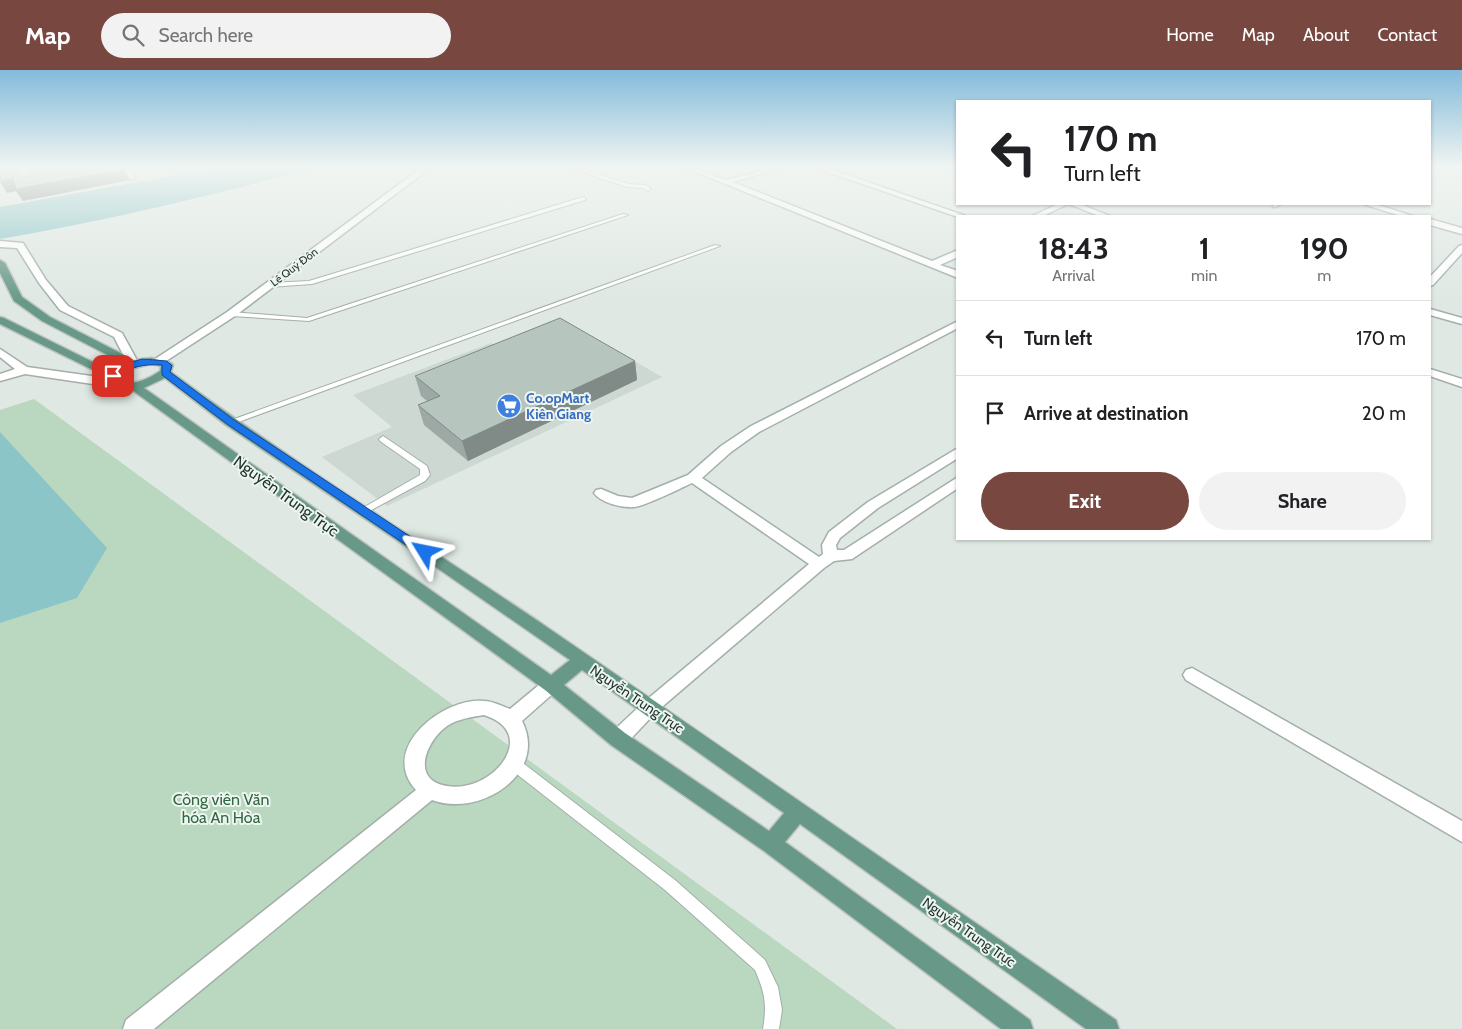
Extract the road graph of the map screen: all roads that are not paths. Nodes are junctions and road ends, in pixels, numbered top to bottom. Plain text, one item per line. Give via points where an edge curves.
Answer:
1 (366, 213) edge
2 (538, 213) edge
3 (799, 213) edge
4 (625, 215) dead end
5 (1431, 222) edge
6 (1462, 231) edge
7 (0, 244) edge
8 (717, 246) dead end
9 (1462, 248) edge
10 (956, 254) edge
11 (0, 263) edge
12 (932, 264) junction
13 (956, 274) edge
14 (1431, 282) edge
15 (270, 284) junction
16 (1431, 312) edge
17 (231, 314) junction
18 (0, 320) edge
19 (1462, 321) edge
20 (956, 325) edge
21 (0, 352) edge
22 (133, 364) junction
23 (162, 367) junction
24 (24, 370) junction
25 (1431, 372) edge
26 (0, 378) edge
27 (113, 380) junction
28 (1462, 383) edge
29 (134, 386) junction
30 (230, 422) junction
31 (383, 439) dead end
32 (956, 453) edge
33 (693, 478) junction
34 (956, 482) edge
35 (602, 493) dead end
36 (364, 511) junction
37 (825, 560) junction
38 (581, 661) junction
39 (1192, 676) dead end
40 (551, 685) junction
41 (650, 707) junction
42 (510, 720) junction
43 (618, 738) junction
44 (514, 764) junction
45 (429, 791) junction
46 (797, 812) junction
47 (1462, 832) edge
48 (771, 844) junction
49 (135, 1029) edge
50 (771, 1029) edge
51 (1021, 1029) edge
52 (1107, 1029) edge

1 - 15 street, Lê Quý Đôn
2 - 15 lane via 310,283
3 - 12 street
4 - 17 lane via 315,318 302,320
5 - 6 street
7 - 22 street via 20,245 42,281 64,308 118,335
8 - 30 lane
9 - 14 street via 1450,267
10 - 12 street
11 - 22 main road via 18,299 46,319
12 - 13 street
15 - 17 street, Lê Quý Đôn
16 - 19 street
17 - 23 street, Lê Quý Đôn
18 - 27 main road
20 - 33 street via 754,429
21 - 24 street
22 - 23 main road
22 - 27 main road
23 - 29 main road via 152,381
23 - 30 main road, Nguyễn Trung Trực
24 - 26 street
24 - 27 street
25 - 28 street
27 - 29 main road
29 - 40 main road, Nguyễn Trung Trực
30 - 36 main road, Nguyễn Trung Trực
31 - 36 lane via 424,468 425,474 422,479
32 - 37 street via 873,505 834,535
33 - 35 street via 633,503 614,500
33 - 37 street
34 - 37 street via 847,555
36 - 38 main road, Nguyễn Trung Trực
37 - 41 street
38 - 40 main road
38 - 41 main road, Nguyễn Trung Trực
39 - 47 street
40 - 42 street
40 - 43 main road, Nguyễn Trung Trực
41 - 43 street
41 - 46 main road, Nguyễn Trung Trực
42 - 44 street via 516,727 520,745
42 - 45 street via 503,714 484,708 461,711 440,721 423,737 414,757 416,776
43 - 48 main road, Nguyễn Trung Trực
44 - 45 street via 498,782 475,794 450,797
44 - 50 lane via 670,885 760,965 770,987 774,1010
45 - 49 street
46 - 48 main road
46 - 52 main road, Nguyễn Trung Trực
48 - 51 main road, Nguyễn Trung Trực

